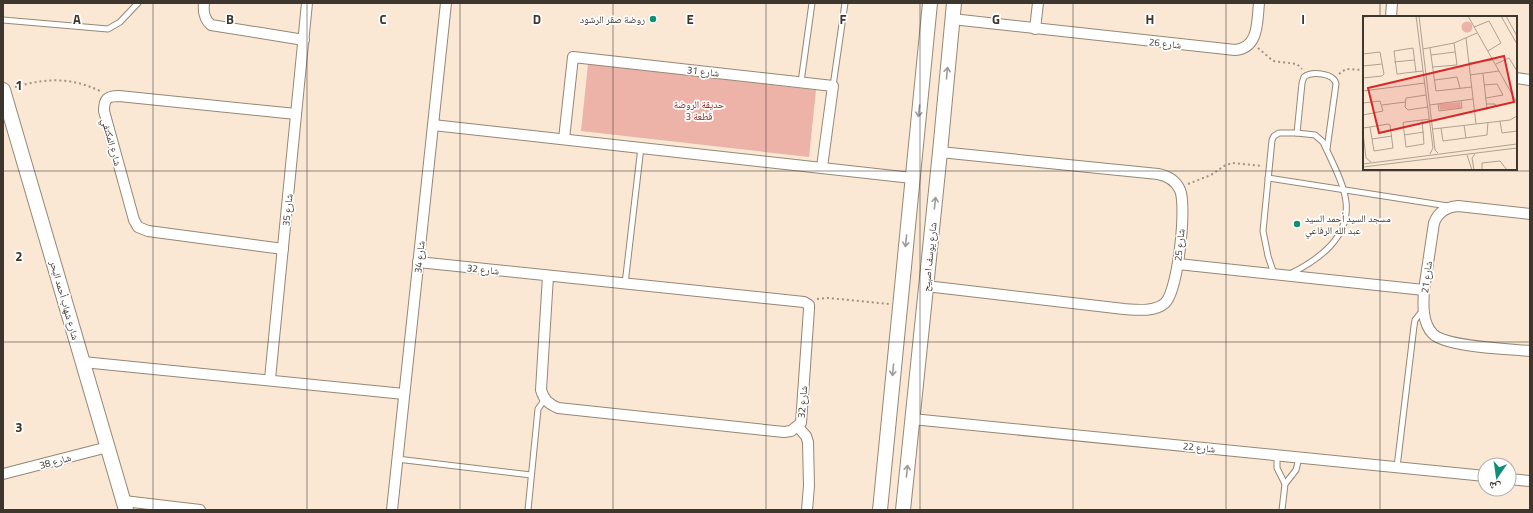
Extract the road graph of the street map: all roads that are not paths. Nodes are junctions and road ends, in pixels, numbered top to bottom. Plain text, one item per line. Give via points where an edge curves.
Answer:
1 (138, 3) edge
2 (204, 3) edge
3 (307, 3) edge
4 (446, 3) edge
5 (812, 3) edge
6 (845, 3) edge
7 (930, 3) edge
8 (954, 3) edge
9 (1038, 3) edge
10 (1259, 3) edge
11 (1392, 3) edge
12 (1391, 16) edge
13 (952, 19) junction
14 (3, 20) edge
15 (1035, 29) junction
16 (304, 40) junction
17 (1517, 78) edge
18 (1530, 80) edge
19 (802, 82) junction
20 (833, 86) junction
21 (3, 90) edge
22 (296, 114) junction
23 (7, 115) edge
24 (433, 125) junction
25 (1298, 133) junction
26 (564, 139) junction
27 (641, 147) junction
28 (1327, 150) junction
29 (940, 152) junction
30 (822, 167) junction
31 (912, 178) junction
32 (1268, 178) junction
33 (1343, 189) junction
34 (1451, 206) junction
35 (1530, 214) edge
36 (283, 249) junction
37 (418, 262) junction
38 (1178, 264) junction
39 (1274, 274) junction
40 (1287, 275) junction
41 (548, 276) junction
42 (625, 284) junction
43 (926, 286) junction
44 (1424, 290) junction
45 (1424, 308) junction
46 (899, 311) junction
47 (922, 320) junction
48 (895, 349) junction
49 (919, 351) junction
50 (1530, 351) edge
51 (83, 362) junction
52 (270, 380) junction
53 (404, 394) junction
54 (545, 399) junction
55 (912, 419) junction
56 (798, 427) junction
57 (108, 447) junction
58 (1277, 455) junction
59 (1299, 458) junction
60 (397, 459) junction
61 (1397, 467) junction
62 (3, 474) edge
63 (531, 475) junction
64 (1477, 475) edge
65 (1517, 479) edge
66 (1530, 481) edge
67 (1285, 484) junction
68 (125, 506) edge
69 (200, 510) edge
70 (392, 510) edge
71 (528, 510) edge
72 (807, 510) edge
73 (880, 510) edge
74 (903, 510) edge
75 (1282, 510) edge

1 - 14 lane via 120,22 108,29
2 - 16 street via 204,16 211,25
3 - 16 street, شارع 35
4 - 24 street, شارع 34
5 - 19 lane
6 - 20 lane
7 -> 31 street
8 - 13 street, شارع يوسف اصبيح
9 - 15 street
10 - 15 street, شارع 26 via 1252,42 1240,49 1228,50
11 - 12 street
13 - 15 street, شارع 26
29 -> 13 street, شارع يوسف اصبيح
16 - 22 street, شارع 35
17 - 18 street
19 - 20 street, شارع 31
19 - 26 street, شارع 31 via 573,57
20 - 30 street
21 - 23 street, شارع شهاب أحمد البحر
22 - 36 street, شارع 35
22 - 36 street, شارع المكتفي via 119,96 105,99 104,111 138,227 148,231
23 - 51 street, شارع شهاب أحمد البحر
24 - 26 street
24 - 37 street, شارع 34
25 - 28 lane via 1318,137
25 - 28 lane via 1302,80 1311,73 1329,76 1336,84
25 - 32 lane via 1279,133 1274,136
26 - 27 street
27 - 30 street
27 - 42 lane
28 - 33 lane
29 - 38 street, شارع 25 via 1158,174 1172,179 1179,188 1183,205
43 -> 29 street, شارع يوسف اصبيح
30 - 31 street
31 -> 46 street
32 - 33 lane
32 - 39 lane via 1263,231
33 - 34 lane
33 - 40 lane via 1346,211 1336,239 1316,260
34 - 35 street
34 - 44 street, شارع 21 via 1443,210 1435,220
36 - 52 street, شارع 35
37 - 41 street, شارع 32
37 - 53 street, شارع 34
38 - 39 street
38 - 43 street, شارع 25 via 1167,301 1160,306 1143,310
39 - 40 street
40 - 44 street
41 - 42 street, شارع 32
41 - 54 street via 541,390
42 - 56 street, شارع 32 via 802,301 807,304 809,310 802,419
43 - 47 street, شارع يوسف اصبيح
44 - 45 street, شارع 21
45 - 50 street, شارع 21 via 1427,324 1433,334 1442,340
45 - 61 lane via 1414,326
46 - 47 street via 902,322 912,326
46 - 48 street
47 - 49 street, شارع يوسف اصبيح
48 - 49 street via 905,342 916,346
48 -> 73 street
49 - 55 street, شارع يوسف اصبيح
51 - 52 street
51 - 57 street, شارع شهاب أحمد البحر
52 - 53 street
53 - 60 street, شارع 34
54 - 56 street, شارع 32 via 558,408 784,432 791,432
54 - 63 lane via 538,409
55 - 58 street, شارع 22
74 -> 55 street, شارع يوسف اصبيح
56 - 72 street via 808,442
57 - 62 street, شارع 38
57 - 68 street, شارع شهاب أحمد البحر
58 - 59 street, شارع 22
58 - 67 lane via 1277,468
59 - 61 street, شارع 22
59 - 67 lane via 1296,470
60 - 63 lane
60 - 70 street, شارع 34
61 - 64 street, شارع 22
63 - 71 lane
65 - 66 street
67 - 75 lane
68 - 69 street

